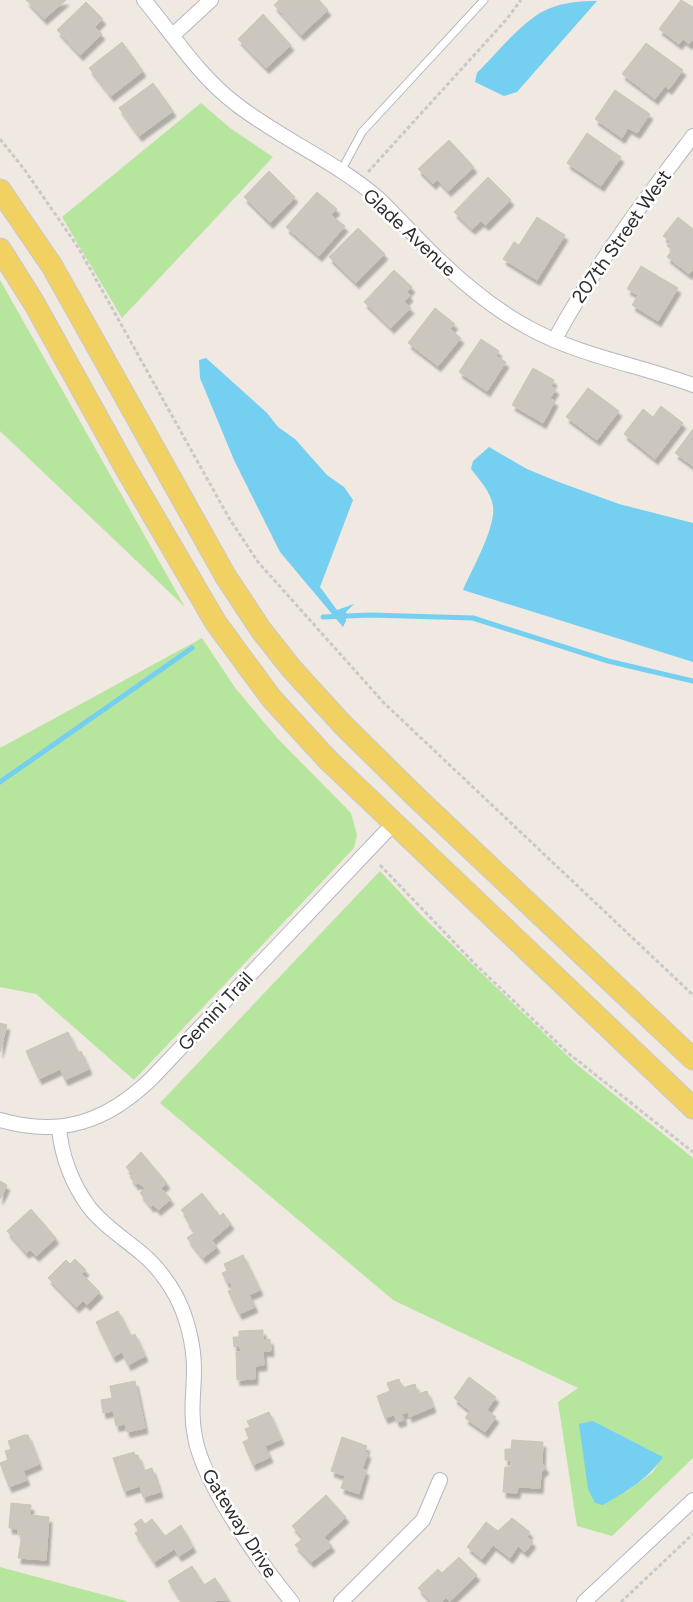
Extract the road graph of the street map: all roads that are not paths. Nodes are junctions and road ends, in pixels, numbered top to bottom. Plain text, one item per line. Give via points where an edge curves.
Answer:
1 (144, 0) edge
2 (211, 0) edge
3 (484, 0) edge
4 (172, 35) junction
5 (693, 136) edge
6 (341, 172) junction
7 (0, 190) edge
8 (0, 249) edge
9 (555, 339) junction
10 (693, 384) edge
11 (394, 823) junction
12 (693, 1059) edge
13 (693, 1108) edge
14 (0, 1120) edge
15 (58, 1127) junction
16 (440, 1480) dead end
17 (693, 1500) edge
18 (292, 1602) edge
19 (341, 1602) edge
20 (584, 1602) edge

1 - 4 street, Glade Avenue
2 - 4 street
3 - 6 lane via 362,132
4 - 6 street, Glade Avenue via 206,78 235,103
5 - 9 street, 207th Street West via 617,237
6 - 9 street, Glade Avenue via 396,215 449,270 498,309
7 - 12 main road via 52,266 226,577 291,668 411,792
8 - 11 main road via 233,648 303,735
9 - 10 street, Glade Avenue via 586,353 647,368
11 - 13 main road
11 - 15 street, Gemini Trail via 139,1090 103,1116
14 - 15 street, Gemini Trail via 28,1126
15 - 18 street, Gateway Drive via 63,1155 90,1208 142,1253 176,1296 193,1354 192,1411 195,1438 204,1467 230,1513
16 - 19 street via 423,1520
17 - 20 street

